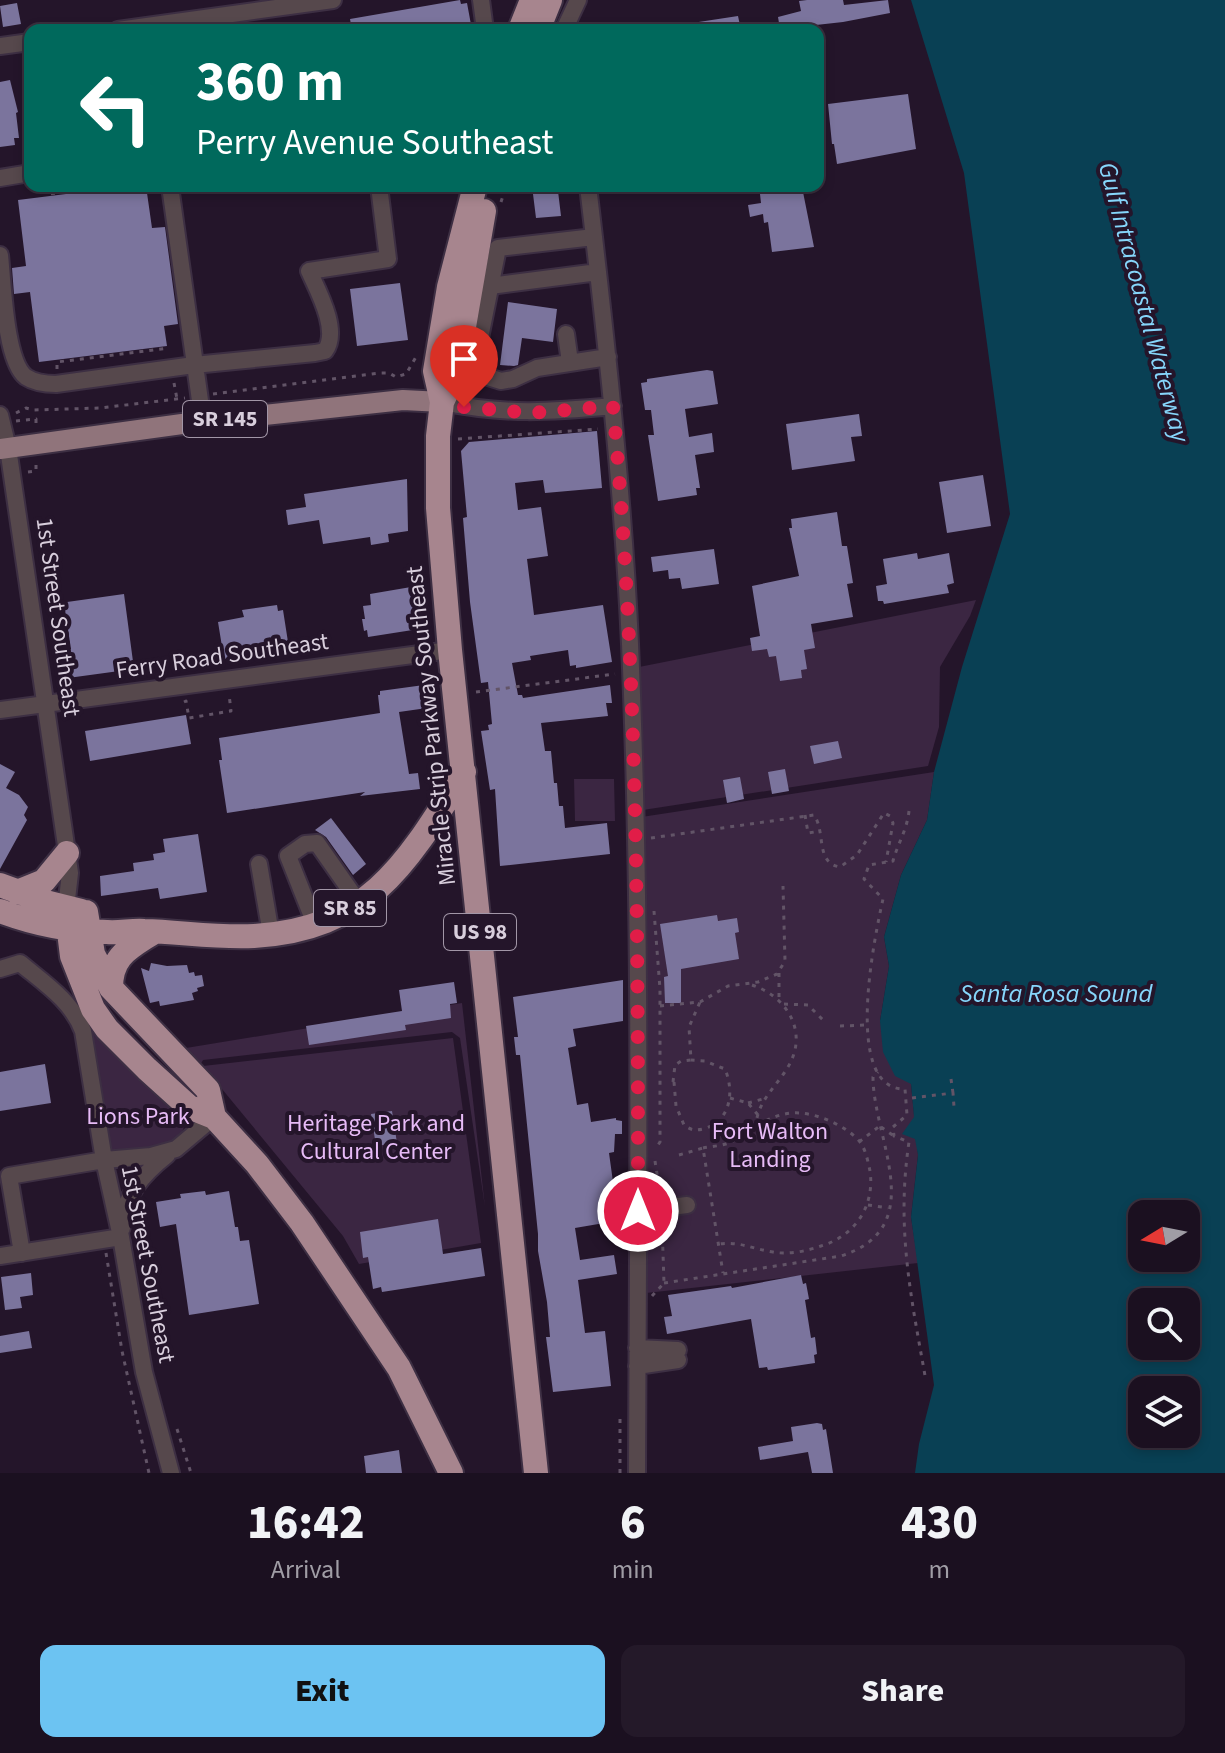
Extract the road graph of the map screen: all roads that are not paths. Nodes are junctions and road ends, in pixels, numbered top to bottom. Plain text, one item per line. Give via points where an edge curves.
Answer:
1 (333, 0) edge
2 (481, 0) edge
3 (532, 0) edge
4 (550, 0) edge
5 (578, 0) edge
6 (161, 24) edge
7 (484, 24) edge
8 (522, 24) edge
9 (540, 24) edge
10 (567, 24) edge
11 (24, 43) edge
12 (0, 46) edge
13 (24, 174) edge
14 (0, 178) edge
15 (171, 192) edge
16 (380, 192) edge
17 (473, 192) edge
18 (489, 192) edge
19 (589, 192) edge
20 (594, 237) junction
21 (0, 255) edge
22 (598, 272) junction
23 (490, 286) junction
24 (566, 334) dead end
25 (469, 341) junction
26 (608, 357) junction
27 (570, 362) junction
28 (194, 365) junction
29 (442, 402) junction
30 (613, 406) junction
31 (0, 415) edge
32 (203, 422) junction
33 (4, 448) edge
34 (450, 650) junction
35 (46, 704) junction
36 (0, 710) edge
37 (464, 772) junction
38 (68, 863) junction
39 (259, 864) dead end
40 (8, 889) edge
41 (359, 903) junction
42 (0, 911) edge
43 (77, 920) junction
44 (315, 924) junction
45 (149, 931) junction
46 (271, 934) junction
47 (0, 969) edge
48 (111, 988) junction
49 (214, 1117) junction
50 (176, 1149) junction
51 (104, 1160) junction
52 (687, 1205) dead end
53 (638, 1211) junction
54 (121, 1237) junction
55 (22, 1253) junction
56 (0, 1256) edge
57 (637, 1348) junction
58 (637, 1366) junction
59 (531, 1469) edge
60 (452, 1472) edge
61 (171, 1473) edge
62 (637, 1473) edge

1 - 6 street
2 - 7 street
3 - 8 highway
4 - 9 highway
5 - 10 street
11 - 12 street
13 - 14 street
15 - 28 street
16 - 28 street via 388,259 309,271 326,307 330,338 325,351
17 - 29 highway, US 98 via 435,371
18 - 25 highway, US 98
19 - 20 street
20 - 22 street
20 - 23 street via 498,248
21 - 28 street via 11,344 24,376 56,384
22 - 23 street
22 - 26 street
23 - 25 street
24 - 27 street
25 - 27 street via 476,368 501,381
25 - 29 highway, US 98
26 - 27 street
26 - 30 street
28 - 32 street
29 - 30 street via 532,413
29 - 32 main road, SR 145 via 403,400
29 - 34 highway, Miracle Strip Parkway Southeast / US 98 via 438,508
30 - 53 street via 633,729
31 - 33 street, 1st Street Southeast
32 - 33 main road, SR 145
33 - 35 street, 1st Street Southeast
34 - 35 street, Ferry Road Southeast
34 - 37 highway, Miracle Strip Parkway Southeast / US 98
35 - 36 street, Ferry Road Southeast
35 - 38 street, 1st Street Southeast
37 - 41 highway, SR 85 via 402,867
37 - 59 highway, Miracle Strip Parkway Southeast / US 98
38 - 40 highway via 44,881
38 - 43 street, 1st Street Southeast
39 - 46 street
40 - 43 highway, SR 85
41 - 44 highway, SR 85
41 - 44 street via 317,843 305,844 288,856
42 - 43 highway, SR 85 via 25,921
43 - 45 highway, SR 85 via 111,917
43 - 48 highway
43 - 49 highway via 76,969 101,1021 189,1107
44 - 46 highway, SR 85
45 - 46 highway, SR 85
45 - 48 highway via 122,954 111,973
47 - 51 street, 1st Street Southeast via 20,963 78,1016
48 - 49 highway via 208,1090
49 - 50 street
49 - 60 highway via 257,1164 358,1305 399,1368
50 - 51 street
50 - 54 street via 135,1186 126,1203
51 - 54 street, 1st Street Southeast
51 - 55 street via 9,1176
52 - 53 street
53 - 57 street
54 - 55 street
54 - 61 street, 1st Street Southeast via 144,1372
55 - 56 street
57 - 58 street
57 - 58 street via 678,1355
58 - 62 street

